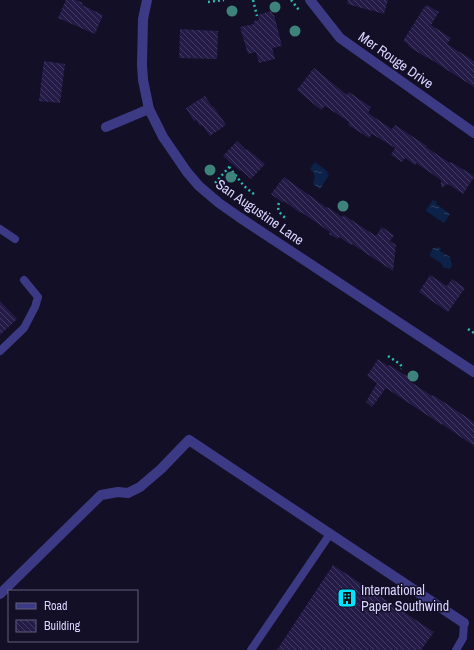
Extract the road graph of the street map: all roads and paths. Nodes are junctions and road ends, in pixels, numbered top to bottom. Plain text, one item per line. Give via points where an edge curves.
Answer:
1 (147, 0) edge
2 (224, 0) edge
3 (253, 0) edge
4 (291, 0) edge
5 (310, 0) edge
6 (208, 2) dead end
7 (299, 10) dead end
8 (257, 16) dead end
9 (149, 109) junction
10 (106, 127) dead end
11 (474, 133) edge
12 (215, 183) dead end
13 (255, 194) dead end
14 (279, 203) dead end
15 (287, 219) dead end
16 (0, 229) edge
17 (15, 239) dead end
18 (24, 280) dead end
19 (468, 329) dead end
20 (474, 334) edge
21 (0, 351) edge
22 (388, 356) dead end
23 (401, 369) dead end
24 (474, 372) edge
25 (330, 534) junction
26 (0, 594) edge
27 (464, 623) joint
28 (251, 650) edge
29 (456, 650) edge

1 - 9 street, San Augustine Lane via 143,19 142,65
2 - 6 path
3 - 8 path
4 - 7 path
5 - 11 street, Mer Rouge Drive via 340,38
9 - 10 street
9 - 24 street, San Augustine Lane via 163,137 187,172 219,203
12 - 13 path via 230,166 244,186
14 - 15 path via 279,212
16 - 17 lane
18 - 21 lane via 38,297 35,307 24,328
19 - 20 path
22 - 23 path via 400,364
25 - 26 street via 189,440 140,487 128,493 101,495
25 - 27 street
25 - 28 lane
27 - 29 lane via 463,638

